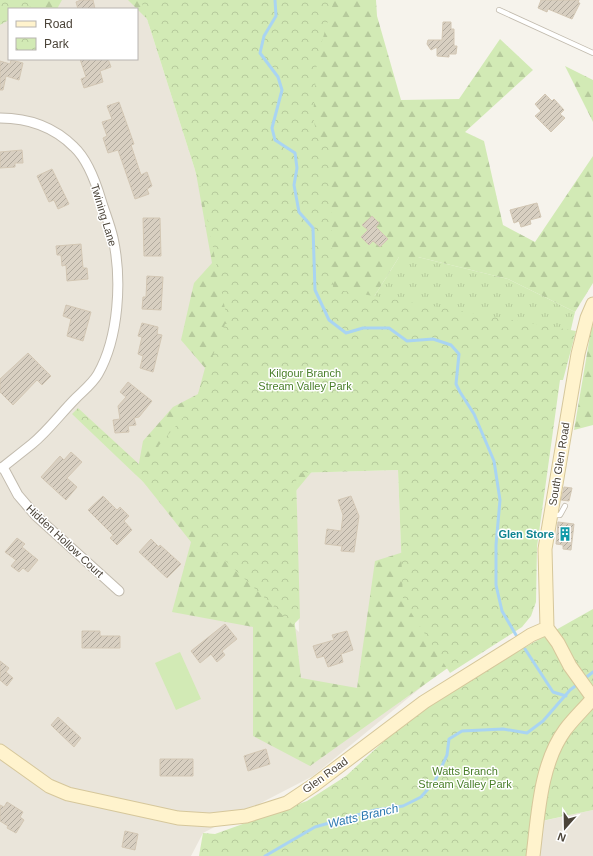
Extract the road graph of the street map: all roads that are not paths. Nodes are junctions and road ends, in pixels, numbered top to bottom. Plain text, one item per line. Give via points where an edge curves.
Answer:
1 (499, 10) dead end
2 (593, 53) edge
3 (0, 118) edge
4 (593, 304) edge
5 (2, 467) edge
6 (565, 506) dead end
7 (551, 515) junction
8 (119, 591) dead end
9 (547, 628) junction
10 (591, 695) edge
11 (0, 751) edge
12 (533, 856) edge

1 - 2 lane
3 - 5 street, Twining Lane via 13,118 46,127 75,148 86,163 98,188 113,237 117,305 111,343 98,375 33,443
4 - 7 main road, South Glen Road via 578,354
5 - 8 street, Hidden Hollow Court via 18,495 36,516
6 - 7 lane via 560,515
7 - 9 main road, South Glen Road via 545,549
9 - 10 main road
9 - 11 main road, Glen Road via 531,635 424,702 287,803 246,816 210,820 178,818 68,794 49,786
10 - 12 main road via 564,731 543,777

